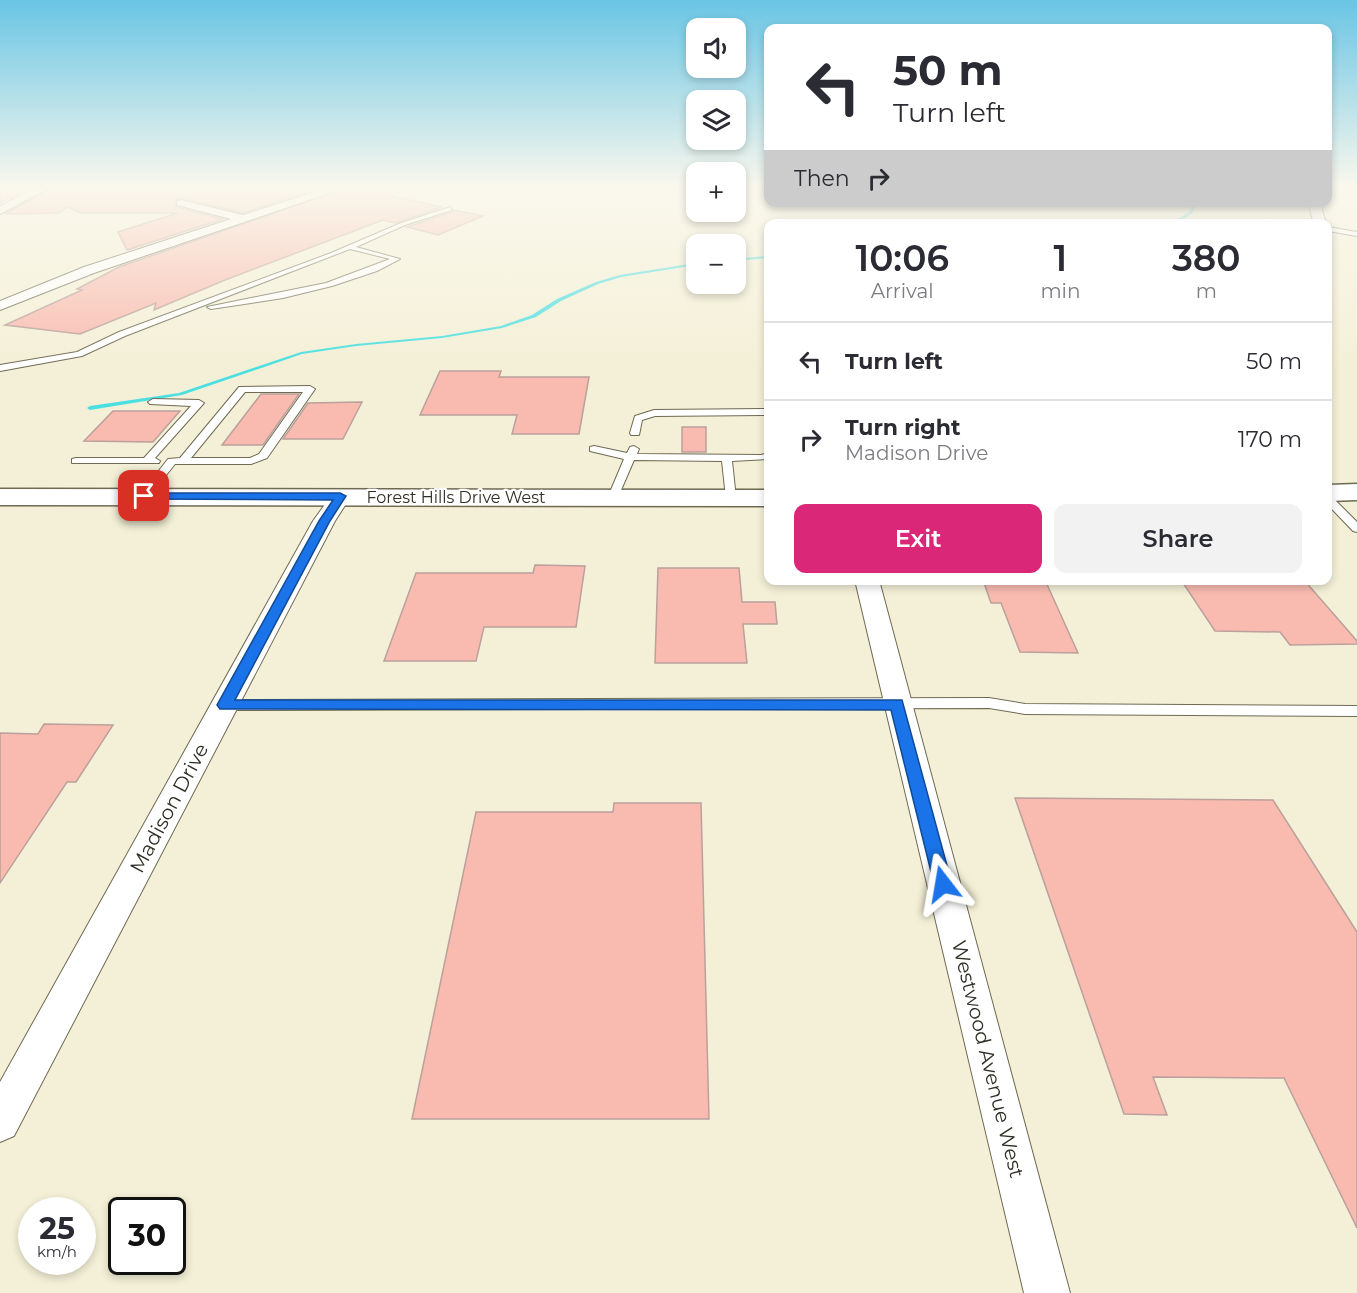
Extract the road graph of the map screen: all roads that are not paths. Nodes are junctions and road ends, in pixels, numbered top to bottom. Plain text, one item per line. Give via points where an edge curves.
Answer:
1 (160, 246) edge
2 (350, 247) joint
3 (0, 306) edge
4 (186, 310) junction
5 (0, 368) edge
6 (153, 402) dead end
7 (764, 412) edge
8 (635, 433) dead end
9 (594, 448) dead end
10 (632, 453) junction
11 (764, 457) edge
12 (727, 458) junction
13 (76, 461) dead end
14 (147, 461) junction
15 (178, 461) junction
16 (1357, 492) edge
17 (1332, 493) edge
18 (144, 496) junction
19 (340, 496) junction
20 (0, 497) edge
21 (613, 497) junction
22 (731, 498) junction
23 (764, 498) edge
24 (1332, 503) edge
25 (1357, 529) edge
26 (868, 585) edge
27 (897, 704) junction
28 (225, 705) junction
29 (1357, 711) edge
30 (0, 1122) edge
31 (1047, 1293) edge

1 - 3 street
2 - 4 lane
2 - 4 lane via 397,259 309,291
4 - 5 lane via 79,354
6 - 14 lane via 199,403
7 - 8 lane via 654,413 638,418
9 - 10 lane
10 - 12 lane
10 - 21 lane
11 - 12 lane
12 - 22 lane
13 - 14 lane
14 - 15 lane
15 - 15 lane via 258,459 267,452 310,389 242,389
15 - 18 lane
16 - 17 main road
18 - 19 main road, Forest Hills Drive West
18 - 20 main road, Forest Hills Drive West
19 - 21 main road, Forest Hills Drive West
19 - 28 street, Madison Drive
21 - 22 main road, Forest Hills Drive West
22 - 23 main road, Forest Hills Drive West
24 - 25 lane
26 - 27 street, Westwood Avenue West
27 - 28 lane
27 - 29 lane via 989,703 1025,709
27 - 31 street, Westwood Avenue West
28 - 30 street, Madison Drive

